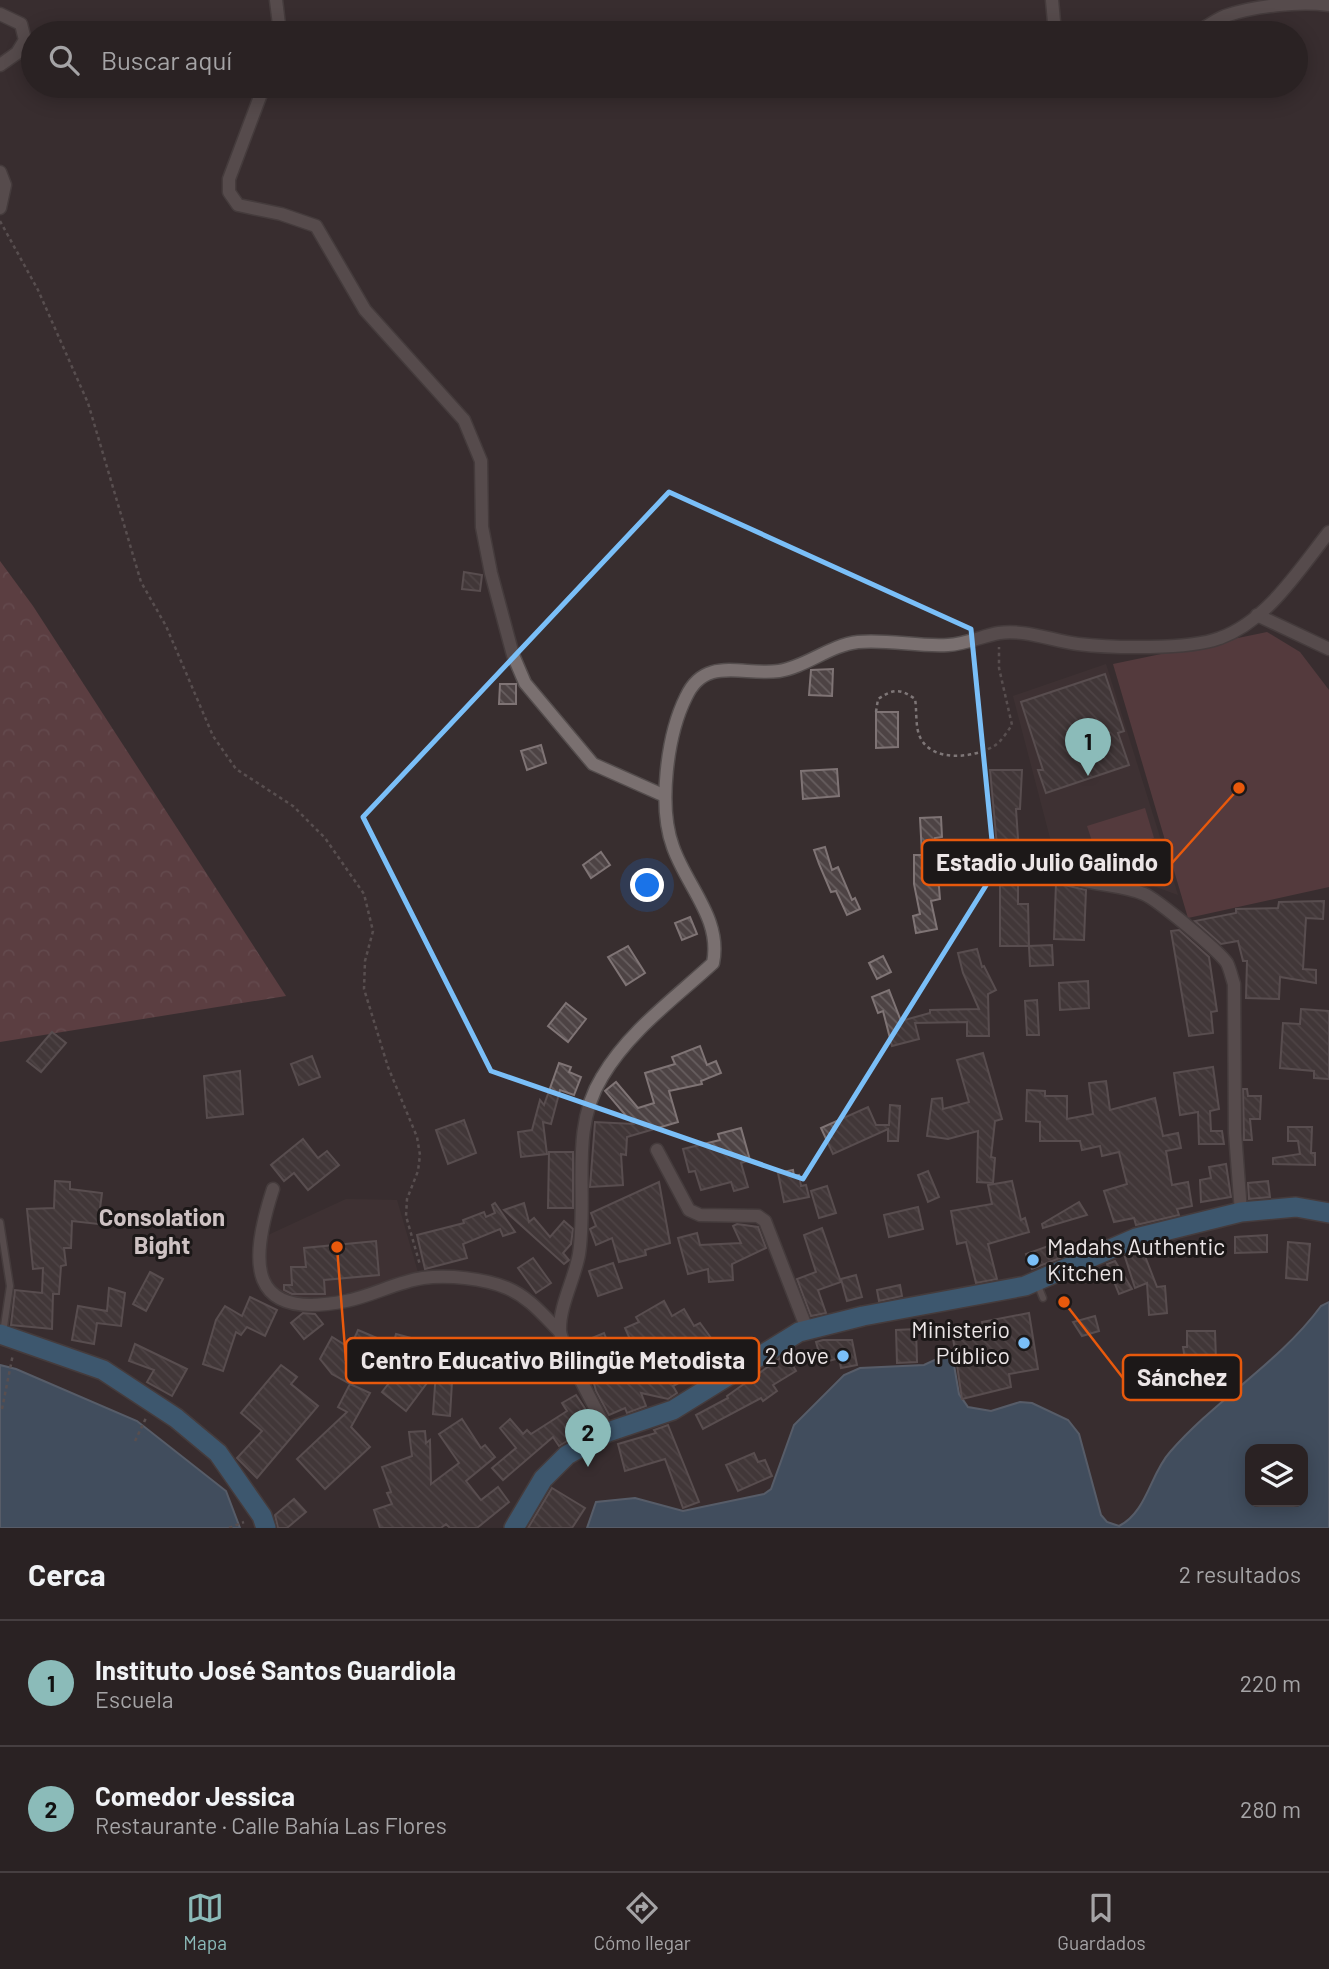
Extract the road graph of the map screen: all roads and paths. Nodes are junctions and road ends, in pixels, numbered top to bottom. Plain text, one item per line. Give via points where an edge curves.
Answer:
1 (276, 0) edge
2 (1052, 0) edge
3 (1329, 5) edge
4 (0, 14) edge
5 (279, 21) edge
6 (1054, 21) edge
7 (1216, 21) edge
8 (21, 24) edge
9 (21, 46) edge
10 (0, 65) edge
11 (259, 98) edge
12 (0, 173) edge
13 (0, 208) edge
14 (0, 221) edge
15 (1329, 532) edge
16 (1257, 615) junction
17 (999, 633) junction
18 (1329, 649) edge
19 (876, 712) dead end
20 (665, 796) junction
21 (1052, 864) dead end
22 (657, 1150) dead end
23 (273, 1189) dead end
24 (1241, 1212) junction
25 (1329, 1213) edge
26 (0, 1222) edge
27 (424, 1278) junction
28 (807, 1329) junction
29 (560, 1332) junction
30 (6, 1339) edge
31 (2, 1409) edge
32 (148, 1413) dead end
33 (608, 1432) junction
34 (135, 1441) dead end
35 (244, 1522) dead end
36 (229, 1528) edge
37 (266, 1528) edge
38 (514, 1528) edge

1 - 5 street
2 - 6 street
3 - 7 street via 1251,10
4 - 8 street
9 - 10 street
11 - 20 street via 229,179 229,192 238,205 316,226 365,310 464,419 481,461 482,527 491,573 525,683 593,764
12 - 13 street via 5,185
14 - 27 path via 38,290 88,403 141,582 166,626 213,736 236,769 293,806 325,838 364,894 373,931 364,989 420,1155 406,1216
15 - 16 street
16 - 17 street via 1218,639 1145,647 1080,645
16 - 18 street
17 - 19 path via 999,668 1012,725 997,745 975,754 953,756 933,751 920,737 915,699 903,690 878,699
17 - 20 street via 947,645 857,642 783,670 709,671 695,681 685,698
20 - 29 street via 673,847 715,931 713,964 628,1040 601,1078 581,1137 584,1208
21 - 24 street via 1079,881 1145,894 1227,963 1234,984 1235,1132
22 - 28 street via 689,1210 699,1215 758,1216 765,1221
23 - 27 street via 258,1241 259,1262 268,1292 279,1299 312,1304 347,1301
24 - 25 main road via 1296,1207
24 - 28 main road via 1136,1238 1031,1286
26 - 30 lane via 10,1286
27 - 29 street via 507,1287 527,1299
28 - 33 main road via 673,1410
29 - 33 street
30 - 31 path
30 - 37 main road via 103,1370 176,1418 218,1453
32 - 34 path
33 - 38 main road via 568,1455 542,1479
35 - 36 path

